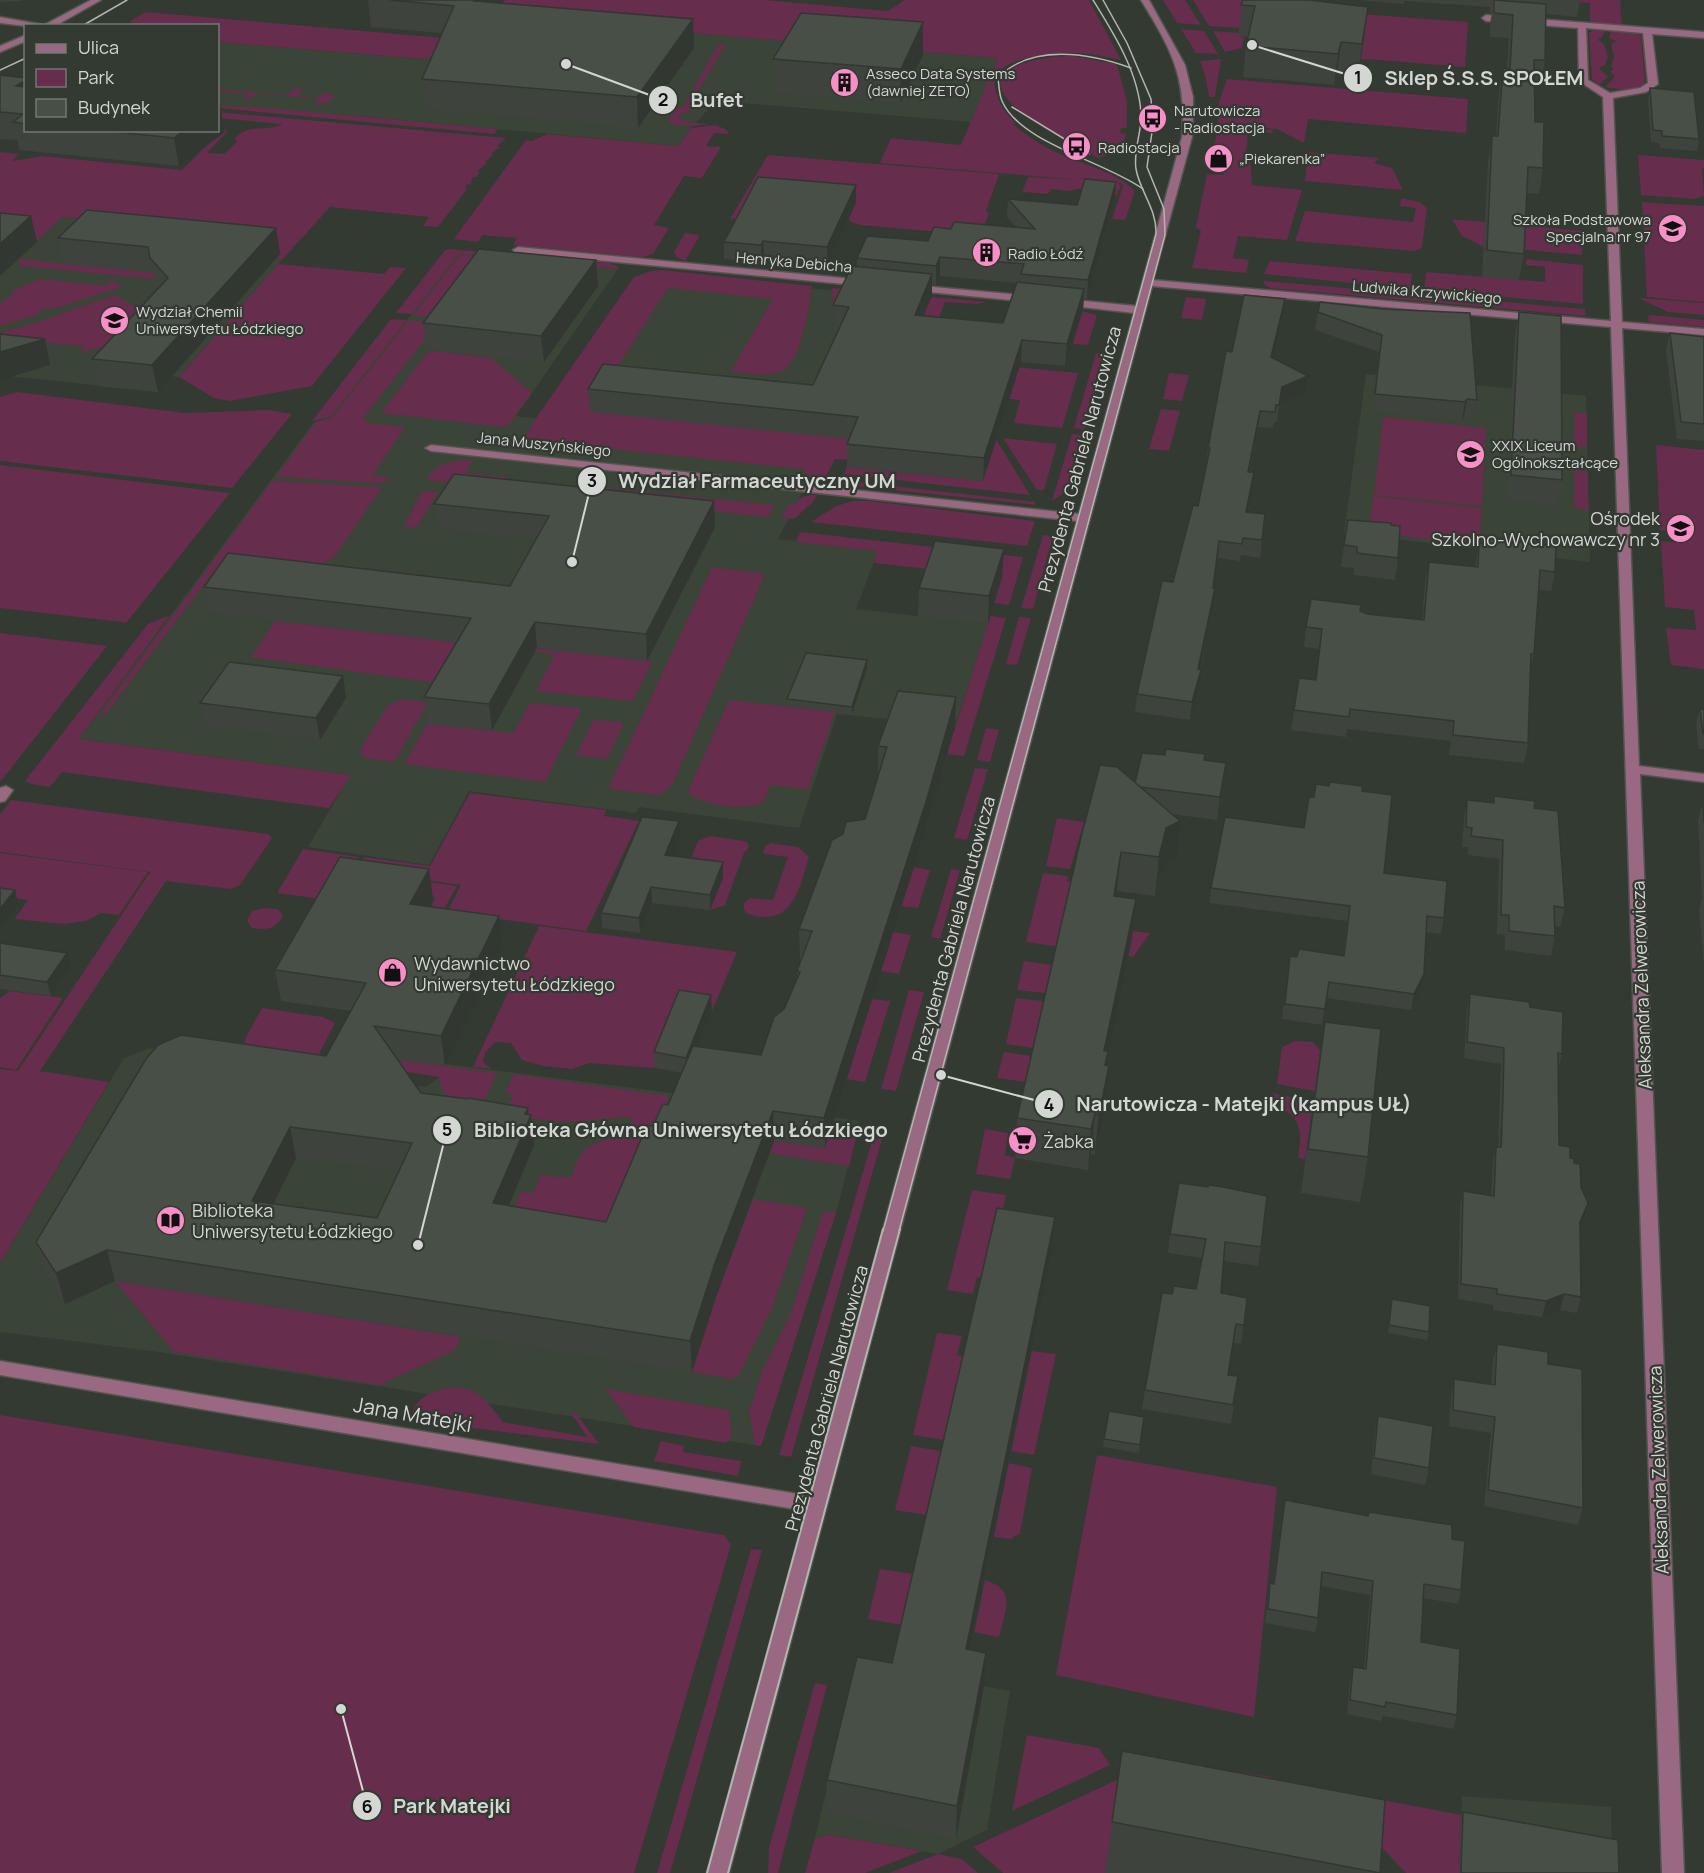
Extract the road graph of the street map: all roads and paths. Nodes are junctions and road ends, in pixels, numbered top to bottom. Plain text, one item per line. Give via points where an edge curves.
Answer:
1 (97, 0) edge
2 (1145, 0) edge
3 (1486, 18) dead end
4 (0, 20) edge
5 (27, 24) edge
6 (51, 24) edge
7 (1582, 26) junction
8 (1647, 31) junction
9 (1704, 35) edge
10 (1, 37) edge
11 (22, 38) edge
12 (0, 49) edge
13 (1608, 96) junction
14 (518, 250) edge
15 (1148, 283) junction
16 (877, 285) edge
17 (900, 287) edge
18 (1040, 300) edge
19 (1052, 301) edge
20 (1140, 310) junction
21 (1617, 324) junction
22 (1704, 332) edge
23 (431, 448) dead end
24 (1084, 518) junction
25 (1633, 769) junction
26 (1704, 778) edge
27 (0, 1368) edge
28 (817, 1505) junction
29 (718, 1873) edge
30 (1673, 1873) edge

1 - 6 street
2 - 15 street, Prezydenta Gabriela Narutowicza via 1179,59 1190,102 1187,137
3 - 7 street
4 - 5 street
7 - 8 street
7 - 13 street via 1584,81
8 - 9 street
8 - 13 street via 1653,84 1643,90
10 - 11 street
11 - 12 street
13 - 21 street, Aleksandra Zelwerowicza
14 - 16 street, Henryka Debicha
15 - 20 street, Prezydenta Gabriela Narutowicza
15 - 21 street, Ludwika Krzywickiego
17 - 18 street
19 - 20 street
20 - 24 street, Prezydenta Gabriela Narutowicza
21 - 22 street, Ludwika Krzywickiego
21 - 25 street, Aleksandra Zelwerowicza
23 - 24 street, Jana Muszyńskiego
24 - 28 street, Prezydenta Gabriela Narutowicza
25 - 26 street
25 - 30 street, Aleksandra Zelwerowicza
27 - 28 street, Jana Matejki
28 - 29 street, Prezydenta Gabriela Narutowicza

